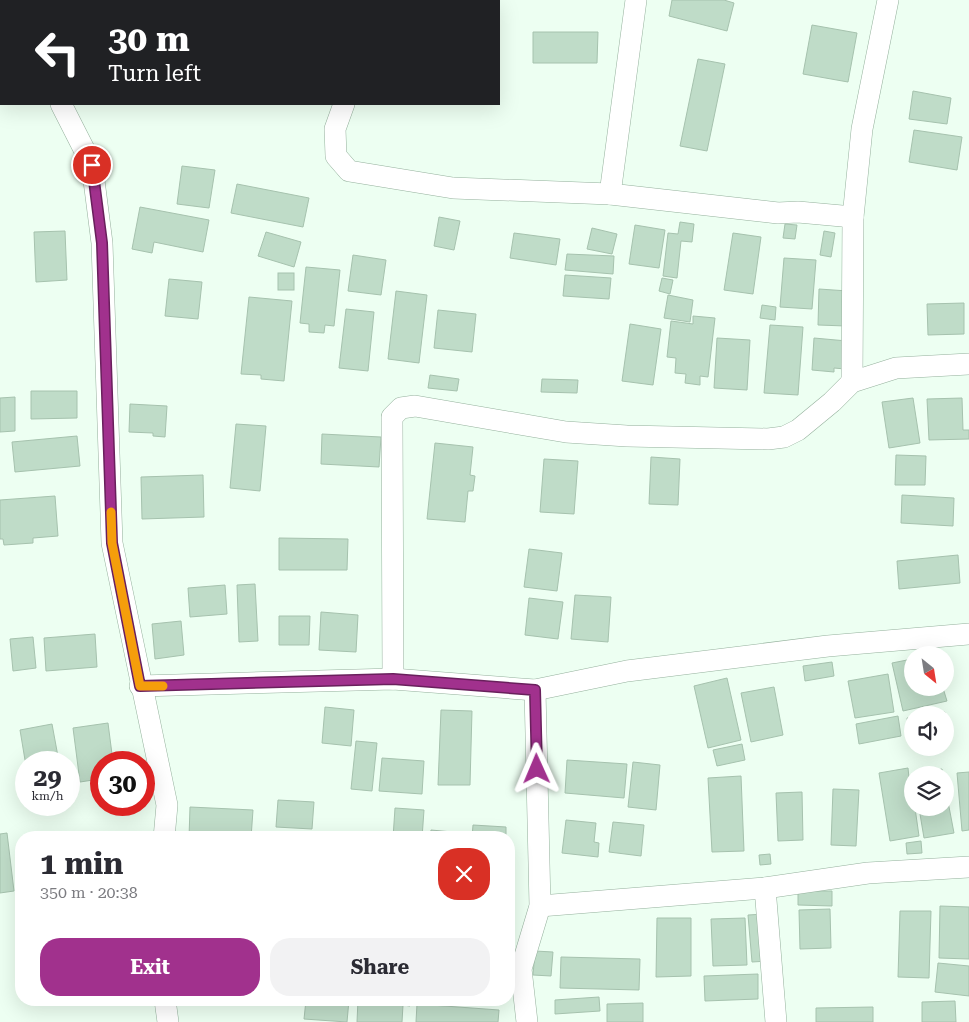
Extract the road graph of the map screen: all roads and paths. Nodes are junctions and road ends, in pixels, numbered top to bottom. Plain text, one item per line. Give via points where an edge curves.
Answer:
1 (636, 0) edge
2 (888, 0) edge
3 (61, 105) edge
4 (344, 105) edge
5 (610, 194) junction
6 (853, 218) junction
7 (969, 364) edge
8 (852, 382) junction
9 (969, 634) edge
10 (393, 679) junction
11 (140, 686) junction
12 (535, 690) junction
13 (165, 831) edge
14 (969, 867) edge
15 (764, 888) junction
16 (540, 906) junction
17 (515, 968) edge
18 (166, 1006) edge
19 (168, 1022) edge
20 (527, 1022) edge
21 (776, 1022) edge

1 - 5 street
2 - 6 street via 862,129
3 - 11 street via 92,165 102,243 112,543
4 - 5 street via 335,129 336,156 349,171 453,188
5 - 6 street
6 - 8 street
7 - 8 street via 896,368
8 - 10 street via 798,430 768,440 566,432 415,406 401,408 392,417
9 - 12 street via 828,646 627,671
10 - 11 street
10 - 12 street
11 - 13 street via 167,805
12 - 16 street
14 - 15 street via 868,873
15 - 16 street
15 - 21 street
16 - 17 street
17 - 20 street
18 - 19 street

